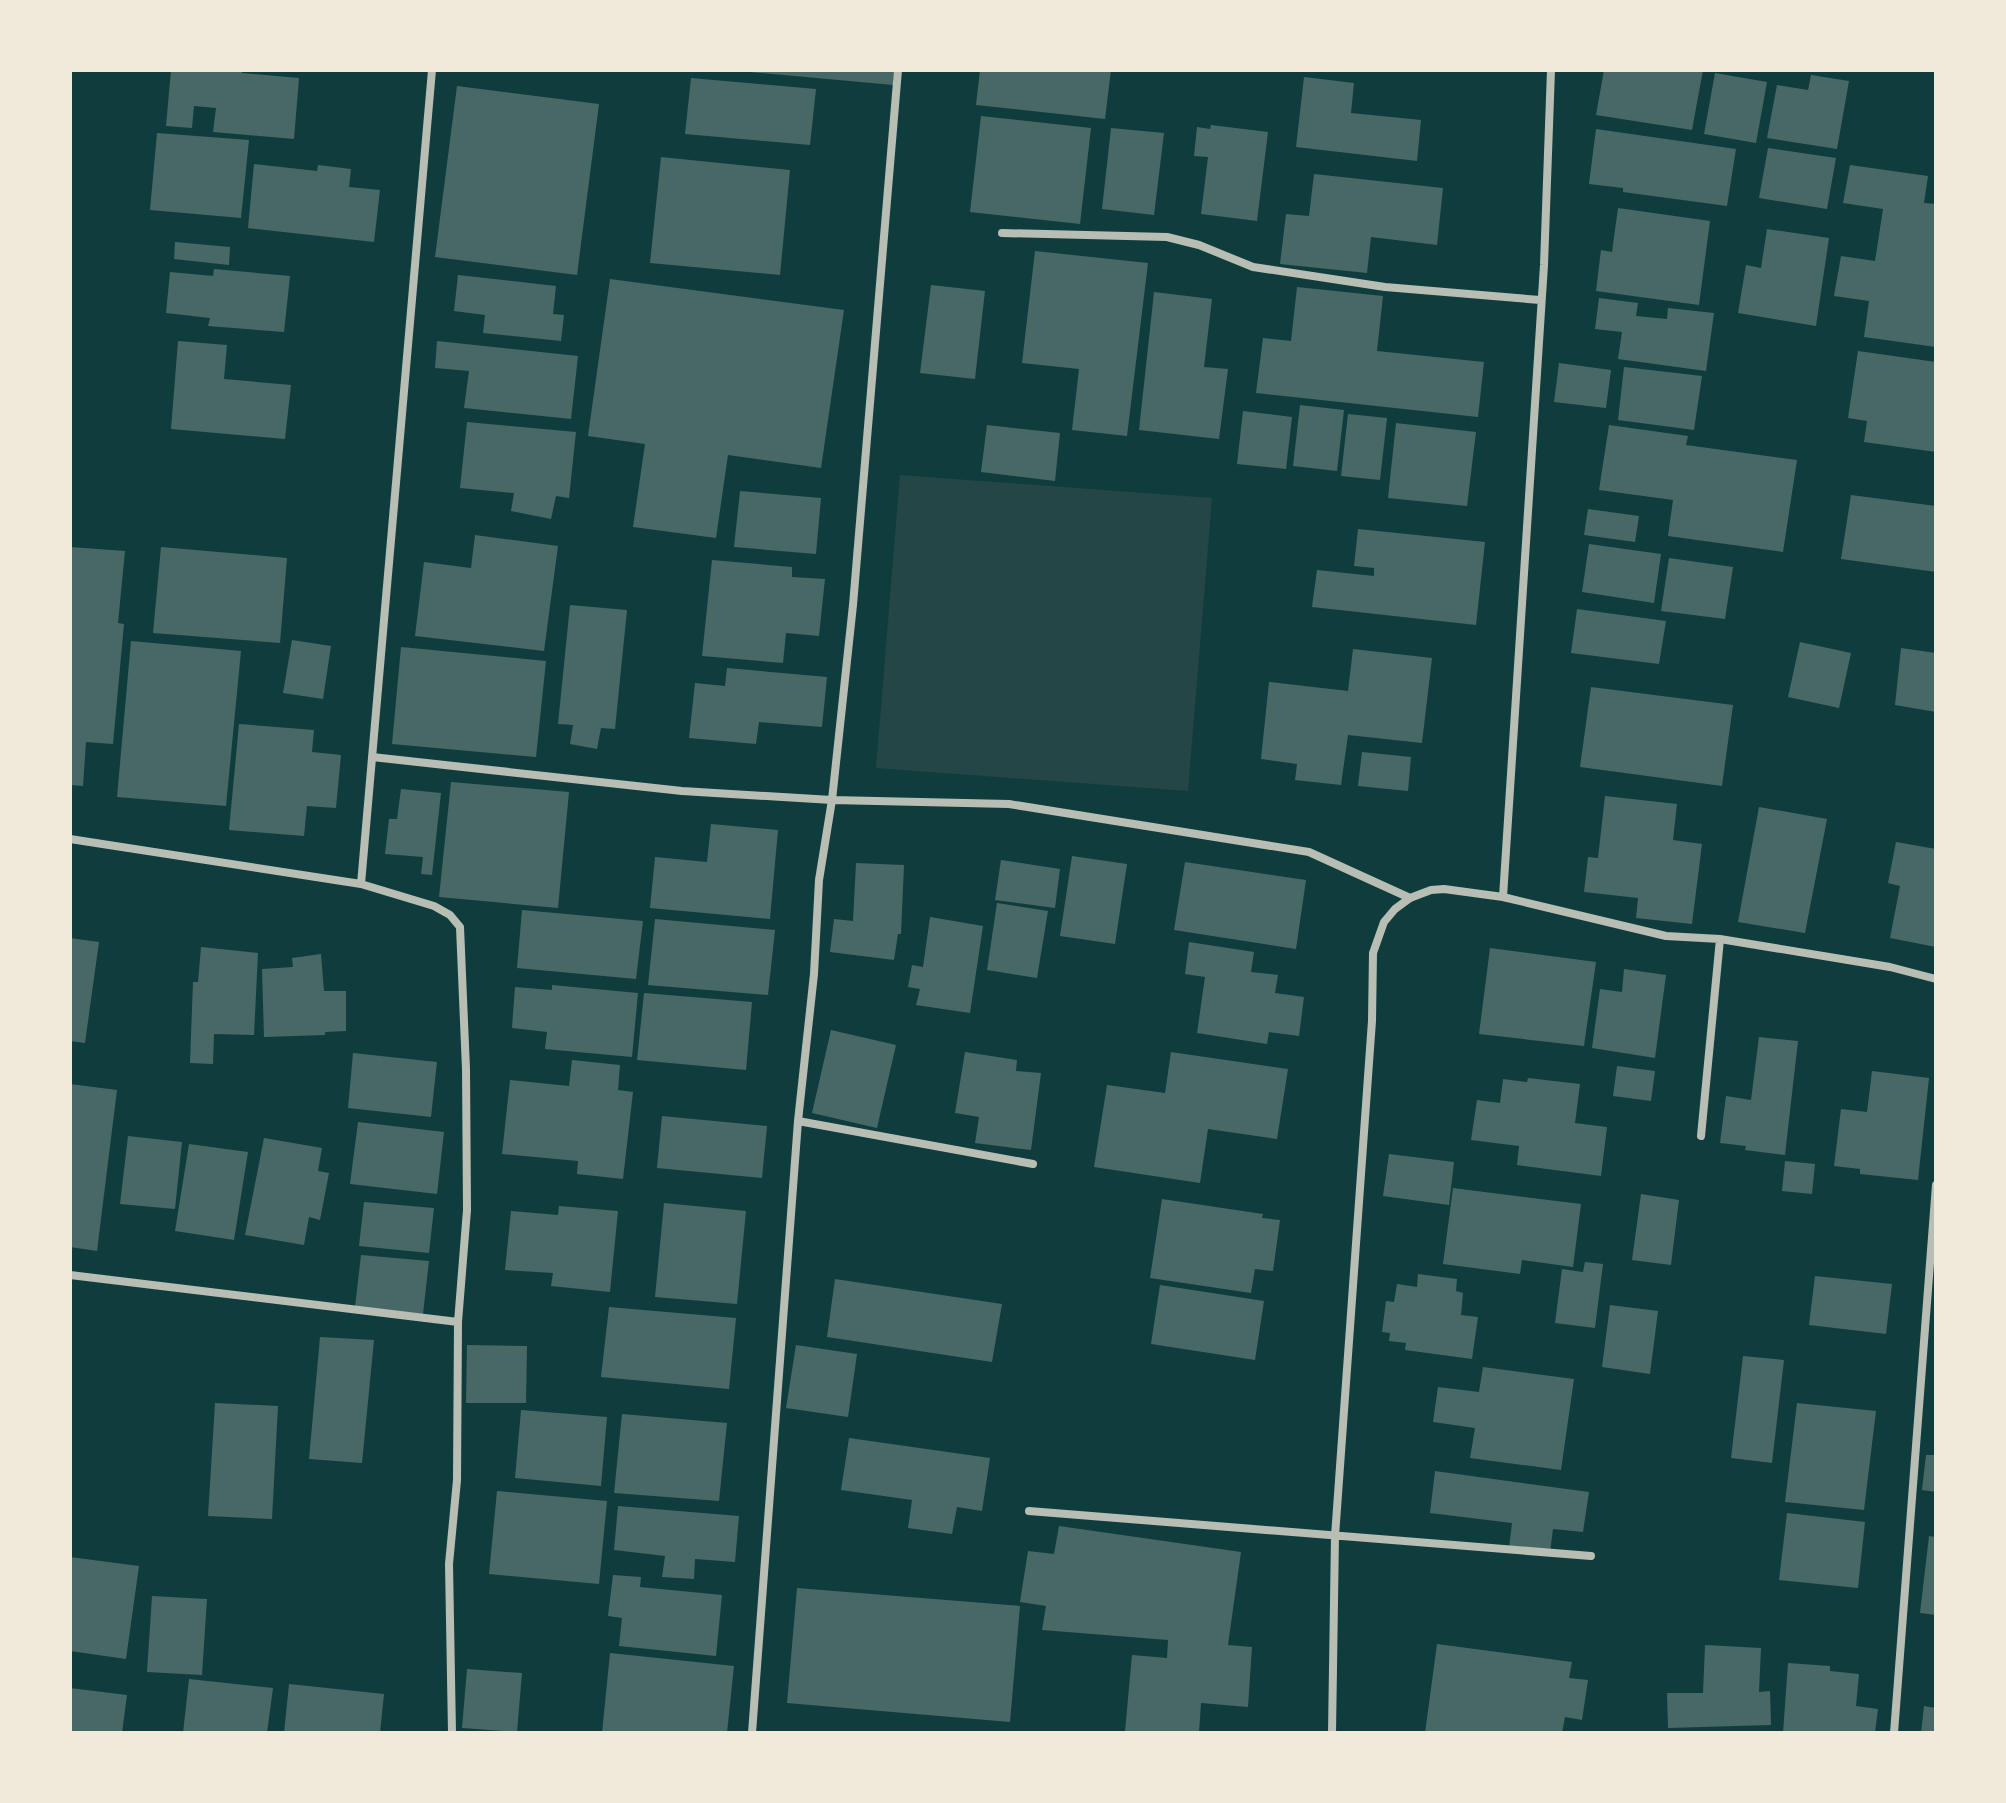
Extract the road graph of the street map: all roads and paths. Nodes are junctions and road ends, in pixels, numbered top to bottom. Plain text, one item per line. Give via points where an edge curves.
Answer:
1 (432, 70) edge
2 (898, 70) edge
3 (1551, 70) edge
4 (1002, 233) dead end
5 (1540, 300) junction
6 (372, 757) junction
7 (832, 800) junction
8 (70, 839) edge
9 (361, 884) junction
10 (1503, 897) junction
11 (1410, 898) junction
12 (1720, 939) junction
13 (1936, 979) edge
14 (798, 1121) junction
15 (1701, 1136) dead end
16 (1033, 1164) dead end
17 (1936, 1185) edge
18 (70, 1275) edge
19 (458, 1322) junction
20 (1029, 1511) dead end
21 (1335, 1536) junction
22 (1591, 1556) dead end
23 (452, 1733) edge
24 (752, 1733) edge
25 (1332, 1733) edge
26 (1894, 1733) edge

1 - 6 street
2 - 7 street
3 - 5 street
4 - 5 street via 1167,237 1253,267 1385,287
5 - 10 street
6 - 7 street via 682,791
6 - 9 street
7 - 11 street via 1009,804 1309,852
7 - 14 street via 819,880
8 - 9 street
9 - 19 street via 442,910 461,931 467,1210
10 - 11 street via 1444,889
10 - 12 street via 1666,936
11 - 21 street via 1384,922 1373,953
12 - 13 street
12 - 15 street
14 - 16 street
14 - 24 street
17 - 26 street
18 - 19 street
19 - 23 street via 457,1480 449,1564
20 - 21 street
21 - 22 street
21 - 25 street

